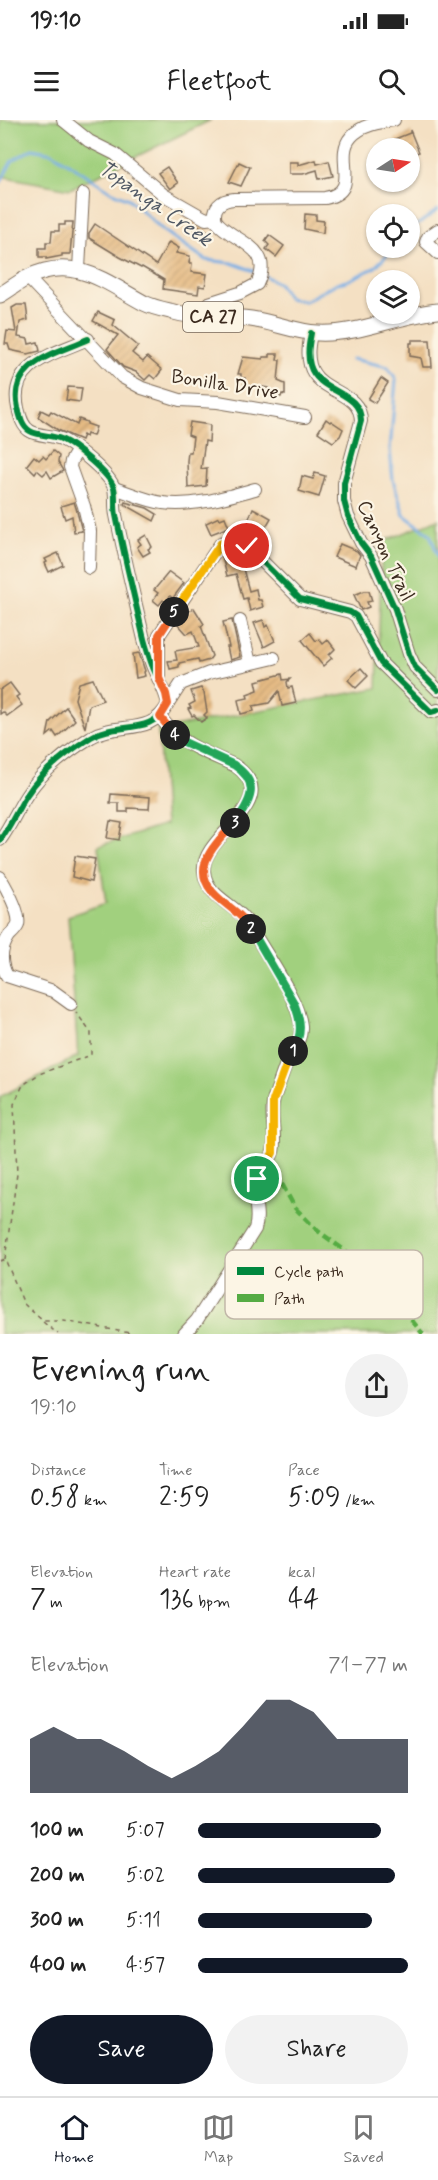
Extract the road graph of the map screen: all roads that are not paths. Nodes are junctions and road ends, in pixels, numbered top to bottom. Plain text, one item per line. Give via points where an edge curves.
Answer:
1 (63, 120) edge
2 (394, 120) edge
3 (83, 194) dead end
4 (215, 218) junction
5 (438, 230) edge
6 (438, 253) edge
7 (79, 269) junction
8 (27, 277) junction
9 (0, 295) edge
10 (438, 311) edge
11 (206, 317) junction
12 (311, 333) junction
13 (88, 339) junction
14 (305, 417) dead end
15 (77, 451) junction
16 (114, 488) junction
17 (255, 489) dead end
18 (89, 568) dead end
19 (240, 621) dead end
20 (274, 658) dead end
21 (250, 663) junction
22 (159, 678) junction
23 (438, 690) edge
24 (168, 704) junction
25 (438, 710) edge
26 (160, 717) junction
27 (0, 840) edge
28 (0, 878) edge
29 (70, 1004) road end
30 (242, 1250) edge
31 (225, 1276) edge
32 (184, 1334) edge

1 - 4 street via 89,141 115,154 164,195 206,219
2 - 4 street via 367,127 350,137 345,151 344,186 337,195 227,200 217,206
3 - 7 street
4 - 11 street via 219,225 252,247 261,265 258,282 249,290 209,303
5 - 6 street via 423,239
7 - 8 main road, CA 27 via 53,269
7 - 11 main road, CA 27 via 146,304
8 - 9 main road, CA 27
8 - 13 street, Bonilla Drive
10 - 12 main road, CA 27 via 348,331
11 - 12 main road, CA 27 via 253,319
12 - 23 street, Canyon Trail via 308,352 316,377 353,400 361,413 344,483 348,516 395,609 415,666
13 - 14 street, Bonilla Drive via 122,377 161,395
13 - 15 street via 25,371 15,394 27,428 63,440
15 - 16 street via 101,470
15 - 18 street via 70,467 90,531
16 - 17 street via 162,503 185,504
16 - 22 street via 115,512 144,638
19 - 21 street
20 - 21 street
21 - 24 street via 181,684
22 - 24 street
22 - 25 street via 159,635 221,543 238,540 300,599 356,616 381,663 425,709
24 - 26 street
26 - 27 street via 148,724 93,736 52,766 27,794
26 - 30 street via 184,742 234,765 249,780 251,795 246,807 210,851 203,870 211,890 245,919 294,1003 302,1029 273,1101 273,1153 255,1185 258,1221
28 - 29 street via 9,891 18,920 18,926 4,944 1,965 7,976 53,991
31 - 32 street

